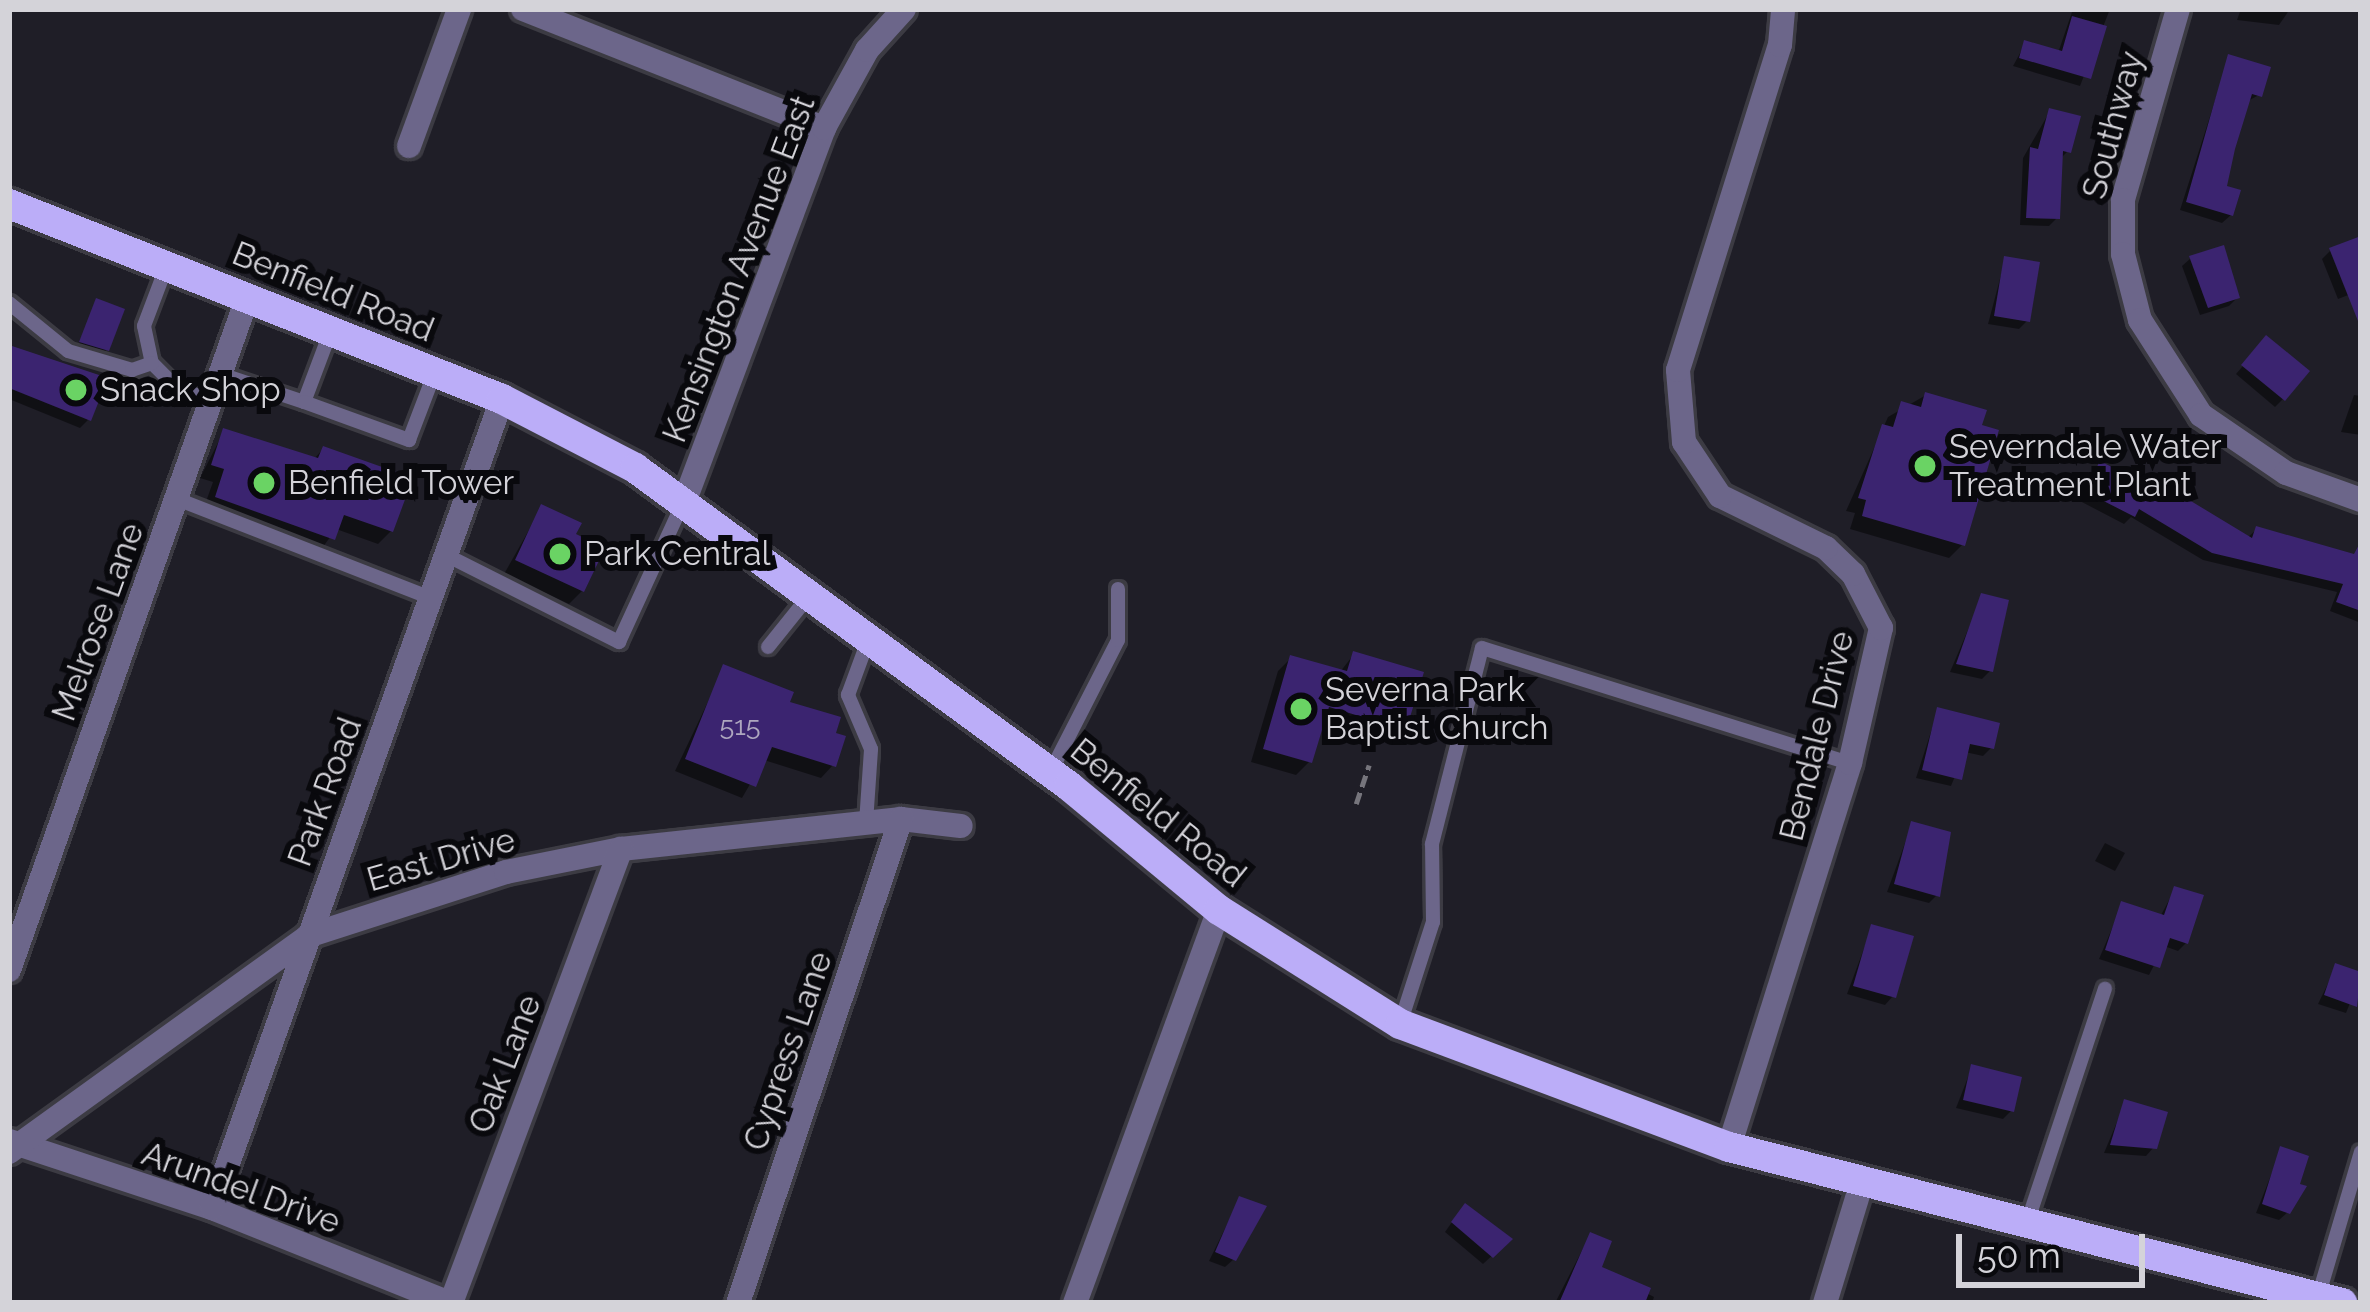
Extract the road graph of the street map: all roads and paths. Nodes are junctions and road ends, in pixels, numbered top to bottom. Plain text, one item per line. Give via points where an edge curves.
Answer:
1 (460, 9) edge
2 (523, 9) edge
3 (904, 9) edge
4 (1783, 9) edge
5 (2178, 9) edge
6 (824, 128) junction
7 (409, 146) dead end
8 (9, 204) edge
9 (167, 265) junction
10 (248, 296) junction
11 (9, 303) edge
12 (331, 330) junction
13 (152, 363) junction
14 (435, 372) junction
15 (220, 374) junction
16 (502, 399) junction
17 (211, 401) junction
18 (304, 402) junction
19 (176, 499) junction
20 (685, 500) junction
21 (2361, 500) edge
22 (446, 555) junction
23 (1118, 589) dead end
24 (812, 593) junction
25 (430, 598) junction
26 (869, 638) junction
27 (768, 647) dead end
28 (1850, 763) junction
29 (1369, 765) dead end
30 (1051, 772) junction
31 (1356, 804) dead end
32 (901, 819) junction
33 (866, 823) junction
34 (961, 826) dead end
35 (621, 849) junction
36 (1219, 910) junction
37 (308, 936) junction
38 (9, 970) edge
39 (2105, 989) dead end
40 (1400, 1024) junction
41 (12, 1145) edge
42 (1730, 1147) junction
43 (2361, 1152) edge
44 (1862, 1182) junction
45 (212, 1208) junction
46 (2026, 1225) junction
47 (2330, 1300) edge
48 (450, 1303) edge
49 (738, 1303) edge
50 (1075, 1303) edge
51 (1825, 1303) edge

1 - 7 street
2 - 6 street
3 - 6 street, Kensington Avenue East via 867,50
4 - 28 street, Bendale Drive via 1780,45 1678,370 1678,406 1684,442 1720,496 1826,548 1869,598 1881,628
5 - 21 street, Southway via 2123,200 2123,254 2140,320 2201,416 2286,473
6 - 20 street, Kensington Avenue East
8 - 9 main road, Benfield Road
9 - 10 main road, Benfield Road
9 - 13 lane via 144,326
10 - 12 main road, Benfield Road
10 - 15 street, Melrose Lane
11 - 13 lane via 68,351 132,370
12 - 14 main road, Benfield Road
12 - 18 lane
13 - 17 lane via 175,386
14 - 16 main road, Benfield Road
14 - 18 lane via 409,440
15 - 17 street, Melrose Lane
15 - 18 lane
16 - 20 main road, Benfield Road
16 - 22 street, Park Road
17 - 19 street, Melrose Lane
19 - 25 lane
19 - 38 street, Melrose Lane
20 - 22 lane via 619,642
20 - 24 main road, Benfield Road
22 - 25 street, Park Road
23 - 30 lane via 1118,640
24 - 26 main road, Benfield Road
24 - 27 lane
25 - 37 street, Park Road
26 - 30 main road, Benfield Road
26 - 33 lane via 848,695 871,749
28 - 40 lane via 1482,648 1432,844 1433,922
28 - 42 street, Bendale Drive
29 - 31 path
30 - 36 main road, Benfield Road
32 - 33 street, East Drive
32 - 34 street, East Drive
32 - 49 street, Cypress Lane
33 - 35 street, East Drive
35 - 37 street, East Drive via 506,872
35 - 48 street, Oak Lane
36 - 40 main road, Benfield Road
36 - 50 street
37 - 41 street, East Drive
37 - 45 street, Park Road
39 - 46 lane
40 - 42 main road, Benfield Road
41 - 45 street, Arundel Drive
42 - 44 main road, Benfield Road
43 - 47 lane
44 - 46 main road, Benfield Road
44 - 51 street
45 - 48 street, Arundel Drive
46 - 47 main road, Benfield Road

